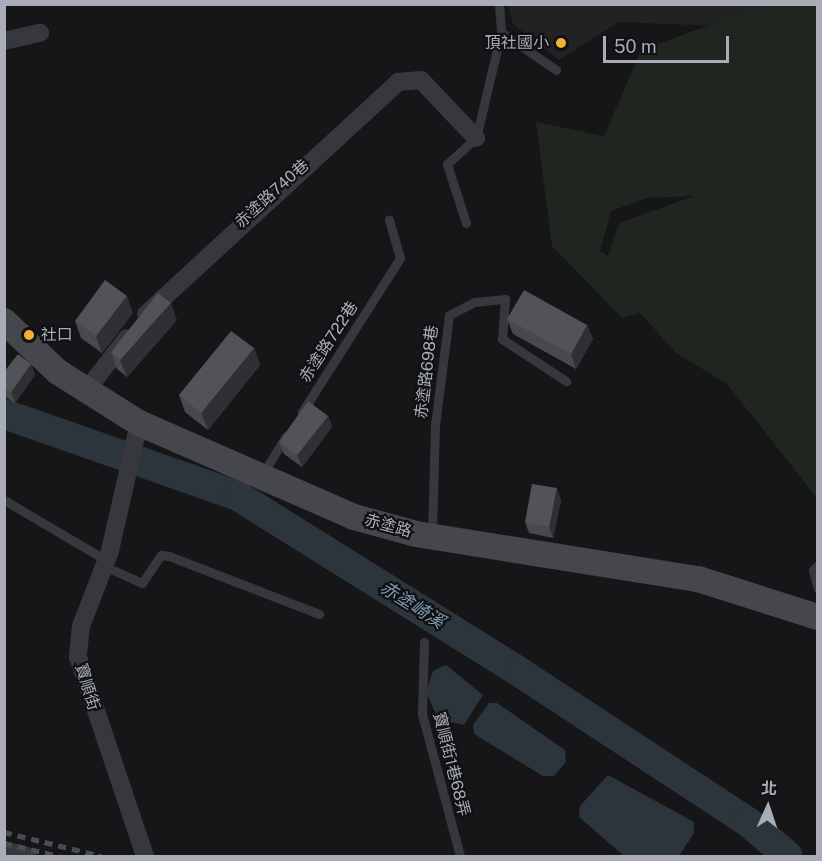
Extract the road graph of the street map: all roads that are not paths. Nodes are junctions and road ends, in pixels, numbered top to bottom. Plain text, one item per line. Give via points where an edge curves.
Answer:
1 (499, 4) edge
2 (501, 32) junction
3 (40, 33) dead end
4 (4, 41) edge
5 (556, 70) dead end
6 (476, 138) junction
7 (389, 220) dead end
8 (466, 223) dead end
9 (4, 321) edge
10 (566, 381) dead end
11 (86, 391) junction
12 (139, 431) junction
13 (261, 476) junction
14 (4, 500) edge
15 (432, 536) junction
16 (105, 563) junction
17 (818, 565) edge
18 (818, 589) edge
19 (319, 614) dead end
20 (818, 617) edge
21 (424, 642) dead end
22 (4, 850) edge
23 (27, 856) edge
24 (145, 856) edge
25 (460, 856) edge

1 - 2 lane
2 - 5 lane
2 - 6 lane
3 - 4 street
6 - 8 lane via 447,164
6 - 11 street, 赤塗路740巷 via 421,80 398,82 155,303
7 - 13 lane, 赤塗路722巷 via 400,258
9 - 11 street, 赤塗路
10 - 15 lane, 赤塗路698巷 via 502,339 505,299 475,302 449,315 435,425
11 - 12 street, 赤塗路
12 - 13 street, 赤塗路
12 - 16 street, 寶順街
13 - 15 street, 赤塗路 via 354,517
14 - 16 lane
15 - 20 street, 赤塗路 via 698,579
16 - 19 lane via 142,583 161,555 169,556
16 - 24 street, 寶順街 via 81,626 78,657
17 - 18 lane via 813,570
21 - 25 lane, 寶順街1巷68弄 via 422,714
22 - 23 street

